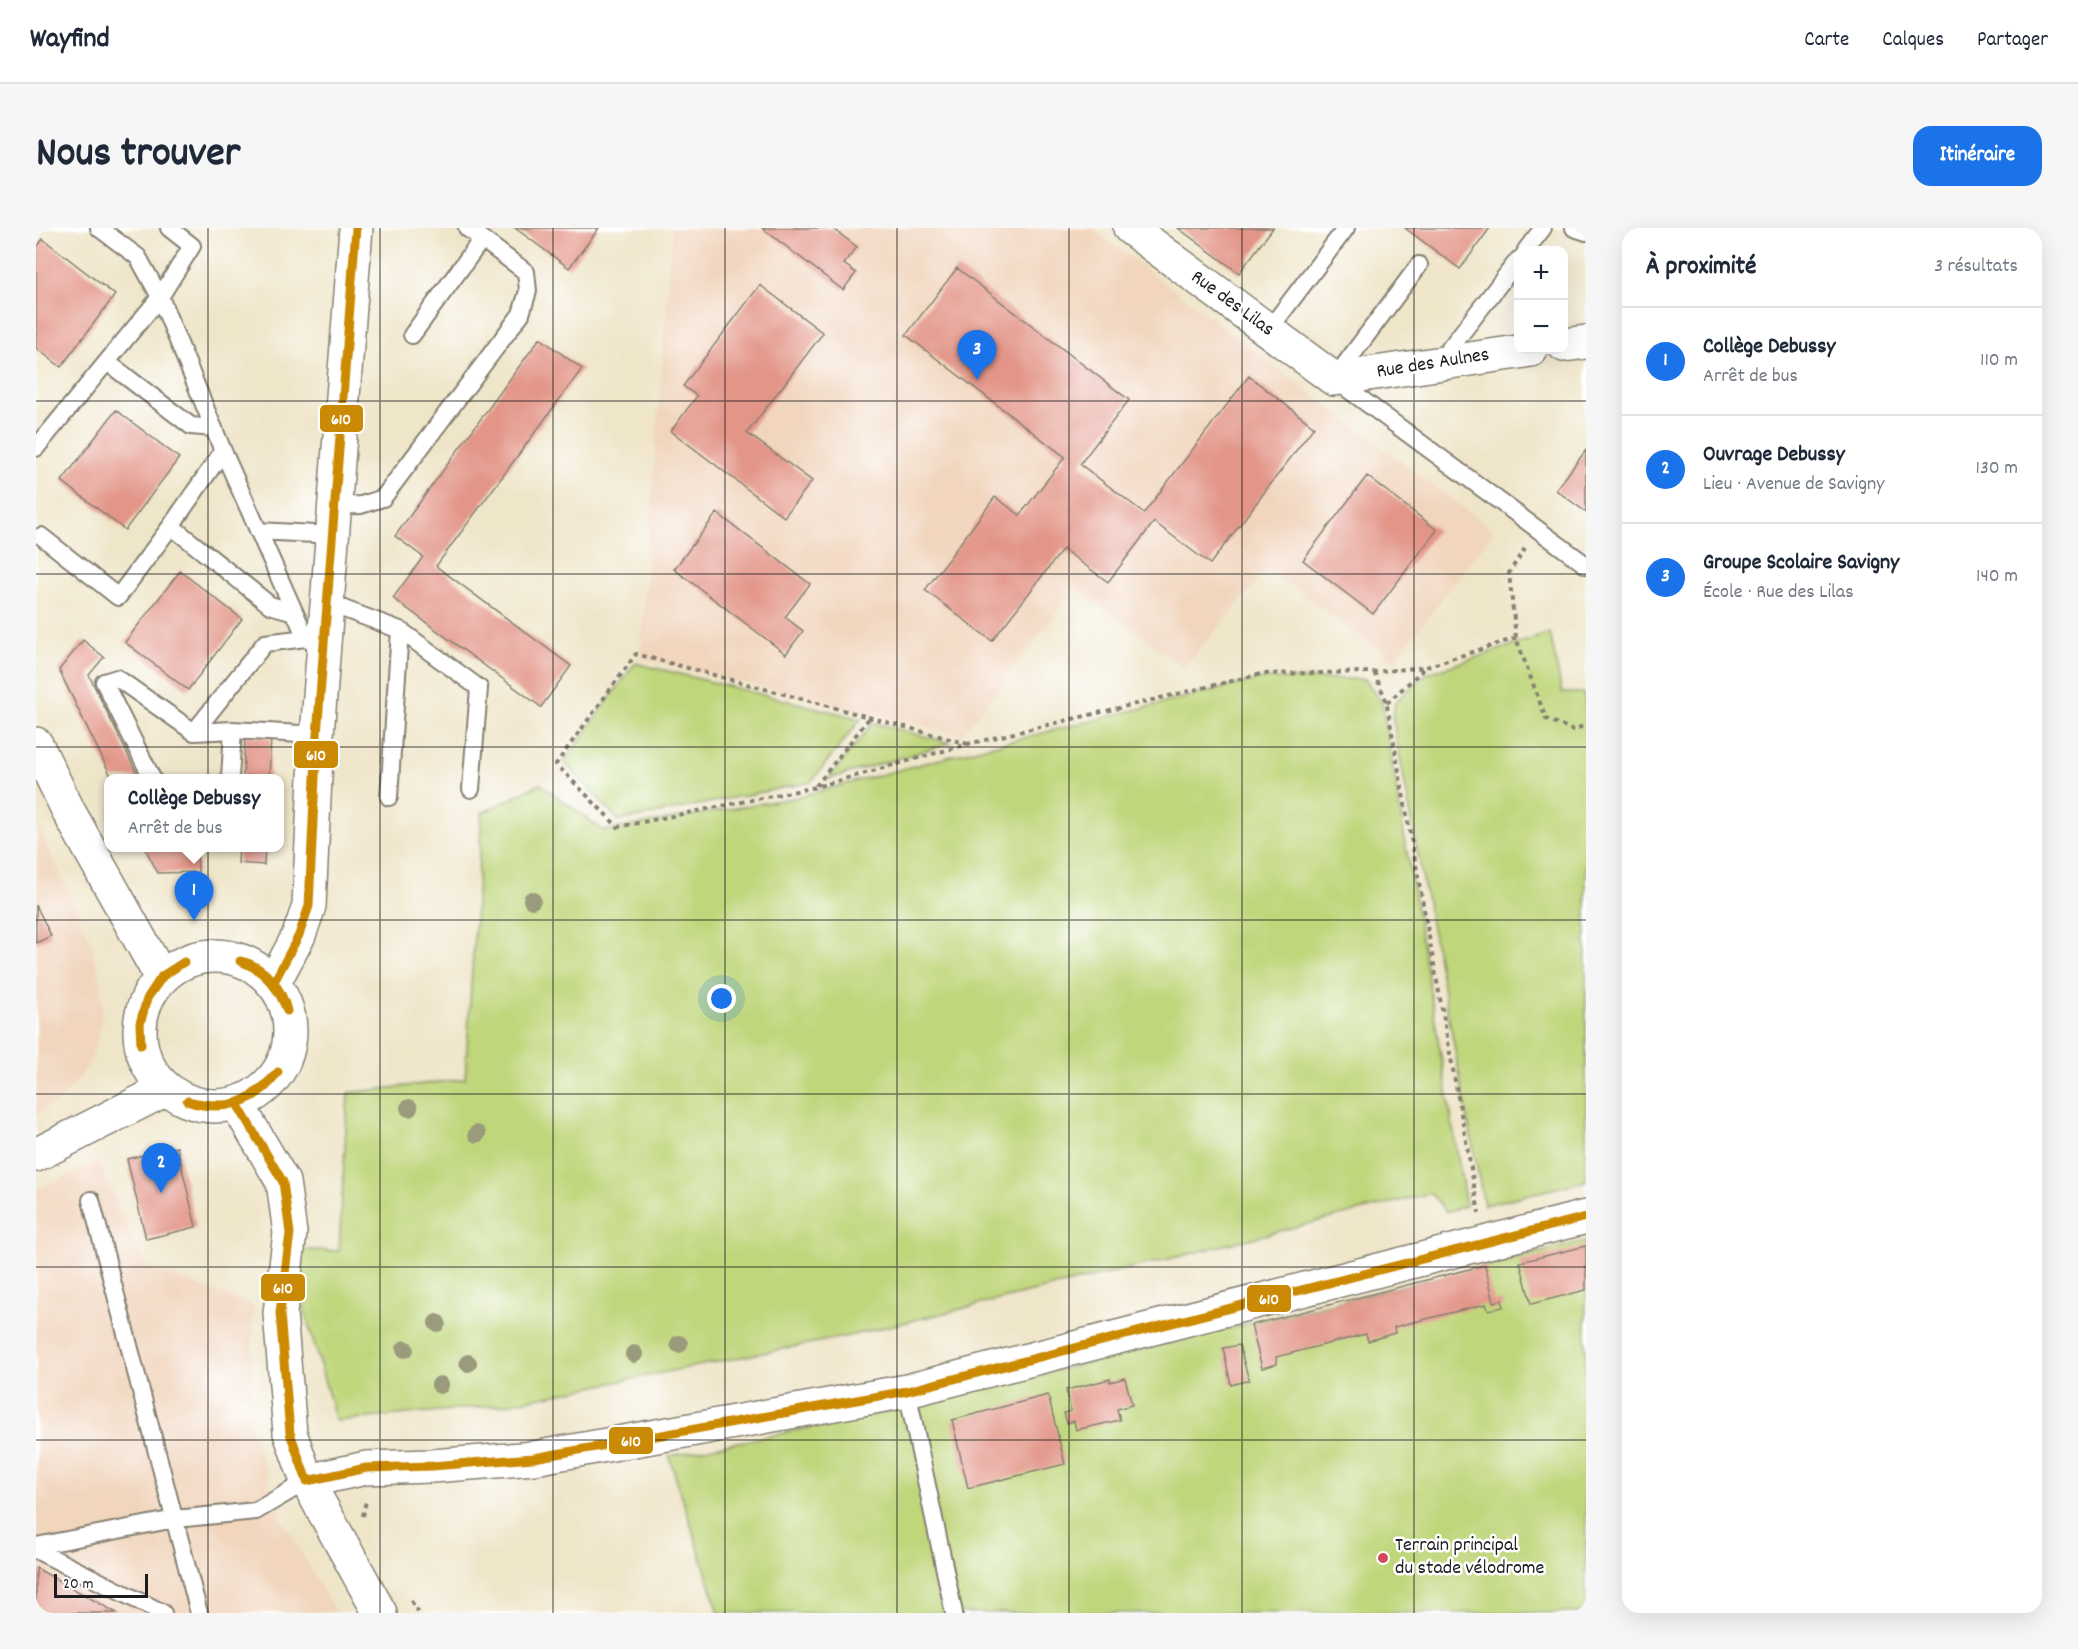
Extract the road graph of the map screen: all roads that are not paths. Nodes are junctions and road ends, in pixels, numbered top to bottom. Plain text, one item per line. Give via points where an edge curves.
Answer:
1 (99, 228) edge
2 (169, 228) edge
3 (356, 228) edge
4 (467, 228) edge
5 (1130, 228) edge
6 (1346, 228) edge
7 (1543, 228) edge
8 (1574, 228) edge
9 (1586, 232) edge
10 (482, 239) junction
11 (1529, 246) edge
12 (1419, 265) dead end
13 (1514, 265) edge
14 (160, 297) junction
15 (1268, 331) junction
16 (412, 335) dead end
17 (1586, 342) edge
18 (1568, 344) edge
19 (1514, 352) edge
20 (107, 362) junction
21 (1439, 362) junction
22 (1334, 379) junction
23 (214, 428) junction
24 (36, 448) edge
25 (223, 451) junction
26 (335, 520) junction
27 (171, 526) junction
28 (258, 531) junction
29 (41, 536) dead end
30 (1586, 565) edge
31 (328, 603) junction
32 (294, 612) junction
33 (399, 630) junction
34 (315, 642) junction
35 (233, 730) junction
36 (194, 732) junction
37 (317, 735) junction
38 (36, 744) edge
39 (150, 774) edge
40 (230, 774) edge
41 (471, 789) dead end
42 (389, 797) dead end
43 (161, 977) junction
44 (274, 982) junction
45 (166, 1089) junction
46 (237, 1104) junction
47 (36, 1155) edge
48 (91, 1200) dead end
49 (1586, 1217) edge
50 (907, 1391) junction
51 (307, 1481) junction
52 (175, 1519) junction
53 (36, 1546) edge
54 (36, 1550) edge
55 (163, 1613) edge
56 (199, 1613) edge
57 (380, 1613) edge
58 (954, 1613) edge

1 - 14 lane via 138,257
2 - 14 lane via 192,246
3 - 26 street
4 - 10 lane
5 - 15 street, Rue des Lilas
6 - 15 lane
7 - 11 lane
8 - 9 lane
10 - 16 lane
10 - 26 lane via 526,272 528,291 521,314 383,498
12 - 22 lane
13 - 21 lane
14 - 20 lane
14 - 23 lane
15 - 22 street, Rue des Lilas
17 - 18 street
19 - 21 street, Rue des Aulnes
20 - 23 lane via 191,426
20 - 24 lane
21 - 22 street, Rue des Aulnes
22 - 30 lane
23 - 25 lane
25 - 27 lane
25 - 28 lane
26 - 28 lane
26 - 31 street
27 - 29 lane via 118,597
27 - 32 lane via 270,605
28 - 32 lane
31 - 33 lane
31 - 34 street
32 - 34 lane
33 - 41 lane via 479,688
33 - 42 lane
34 - 36 lane via 265,643
34 - 37 street
35 - 36 lane
35 - 37 lane
35 - 40 lane
36 - 39 lane via 117,678 104,682
37 - 44 street via 309,906 299,935
38 - 43 street via 85,843
43 - 44 street via 182,962 206,955 231,957 254,966
43 - 45 street via 147,997 139,1022 141,1047 150,1070
44 - 46 street via 286,1004 291,1028 288,1053 277,1075 259,1093
45 - 46 street via 188,1102 213,1107
45 - 47 street
46 - 51 street via 283,1182 290,1233 280,1313 290,1433
48 - 52 lane
49 - 50 street
50 - 51 street via 534,1458 366,1467
50 - 58 lane
51 - 52 lane via 256,1512
51 - 57 street
52 - 53 lane
52 - 56 lane
54 - 55 lane

